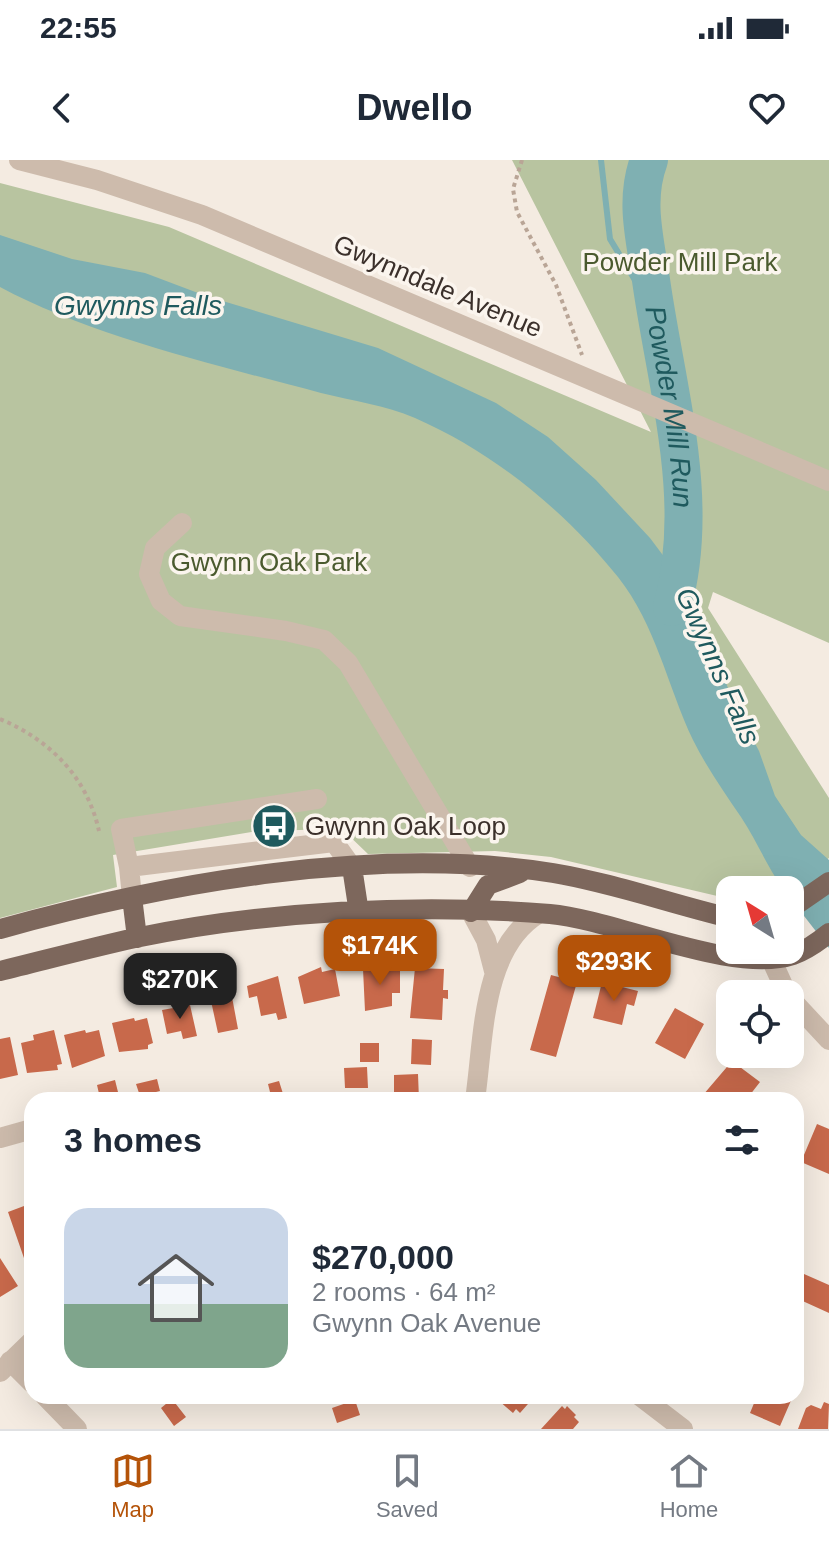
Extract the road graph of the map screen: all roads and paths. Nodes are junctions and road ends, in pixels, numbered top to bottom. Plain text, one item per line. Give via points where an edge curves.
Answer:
1 (19, 160) edge
2 (522, 160) edge
3 (586, 377) junction
4 (829, 481) edge
5 (182, 523) dead end
6 (0, 719) edge
7 (317, 799) dead end
8 (101, 838) dead end
9 (129, 867) junction
10 (352, 867) junction
11 (470, 867) junction
12 (535, 871) junction
13 (829, 882) edge
14 (132, 897) junction
15 (804, 899) edge
16 (471, 912) junction
17 (359, 913) junction
18 (538, 914) junction
19 (716, 915) edge
20 (0, 929) edge
21 (829, 933) edge
22 (137, 938) junction
23 (804, 948) edge
24 (716, 952) edge
25 (0, 971) edge
26 (494, 971) junction
27 (804, 1012) edge
28 (829, 1040) edge
29 (476, 1092) edge
30 (24, 1131) edge
31 (0, 1138) edge
32 (24, 1349) edge
33 (5, 1367) edge
34 (24, 1378) edge
35 (53, 1404) edge
36 (650, 1404) edge
37 (77, 1429) edge
38 (683, 1429) edge

1 - 3 street, Gwynndale Avenue via 202,215
2 - 3 path via 513,189 517,212 556,285 582,351
3 - 4 street, Gwynndale Avenue
5 - 11 street via 155,548 149,574 161,601 180,616 324,640 348,663
6 - 8 path via 26,730 72,770
7 - 9 street via 121,829
9 - 10 street via 334,842
9 - 14 street
10 - 11 main road
10 - 14 main road via 260,875
10 - 17 main road
11 - 12 main road
12 - 16 main road via 497,879
12 - 19 main road
13 - 15 main road
14 - 20 main road
14 - 22 main road
16 - 17 main road
16 - 18 main road
16 - 26 street
17 - 22 main road
18 - 24 main road
18 - 26 street via 514,934
21 - 23 main road
22 - 25 main road
26 - 29 street
27 - 28 street
30 - 31 street
32 - 33 street
33 - 34 street
35 - 37 street
36 - 38 street

